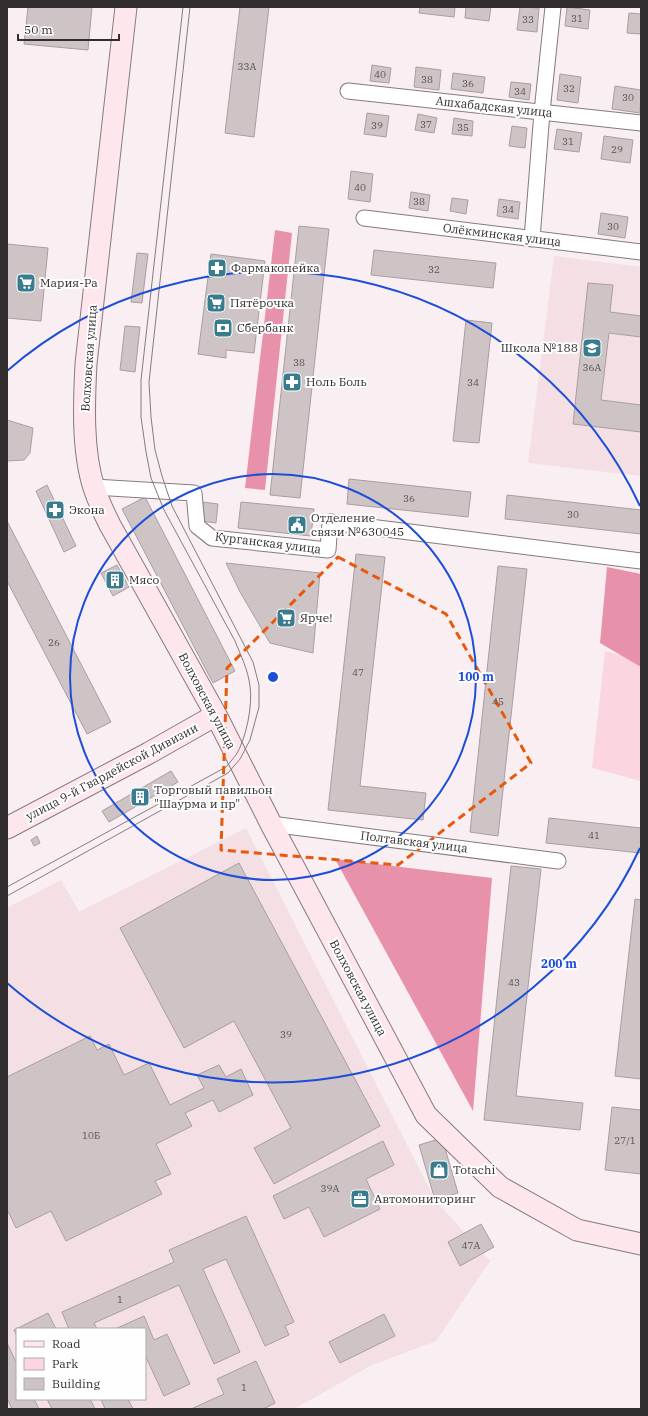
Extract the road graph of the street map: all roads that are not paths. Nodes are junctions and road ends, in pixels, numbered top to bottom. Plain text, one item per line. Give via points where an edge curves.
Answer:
1 (126, 7) edge
2 (553, 7) edge
3 (348, 91) dead end
4 (542, 112) junction
5 (641, 123) edge
6 (364, 218) dead end
7 (532, 239) junction
8 (641, 252) edge
9 (94, 487) junction
10 (641, 561) edge
11 (216, 715) junction
12 (271, 824) junction
13 (7, 828) edge
14 (558, 861) dead end
15 (641, 1244) edge

1 - 9 main road, Волховская улица via 86,364 85,430
2 - 4 street
3 - 4 street, Ашхабадская улица
4 - 5 street, Ашхабадская улица
4 - 7 street
6 - 7 street, Олёкминская улица
7 - 8 street, Олёкминская улица
9 - 10 street, Курганская улица via 194,493 197,526 212,538 328,550 330,522
9 - 11 main road, Волховская улица via 110,525
11 - 12 main road, Волховская улица
11 - 13 main road, улица 9-й Гвардейской Дивизии
12 - 14 street, Полтавская улица
12 - 15 main road, Волховская улица via 426,1114 500,1187 577,1230

